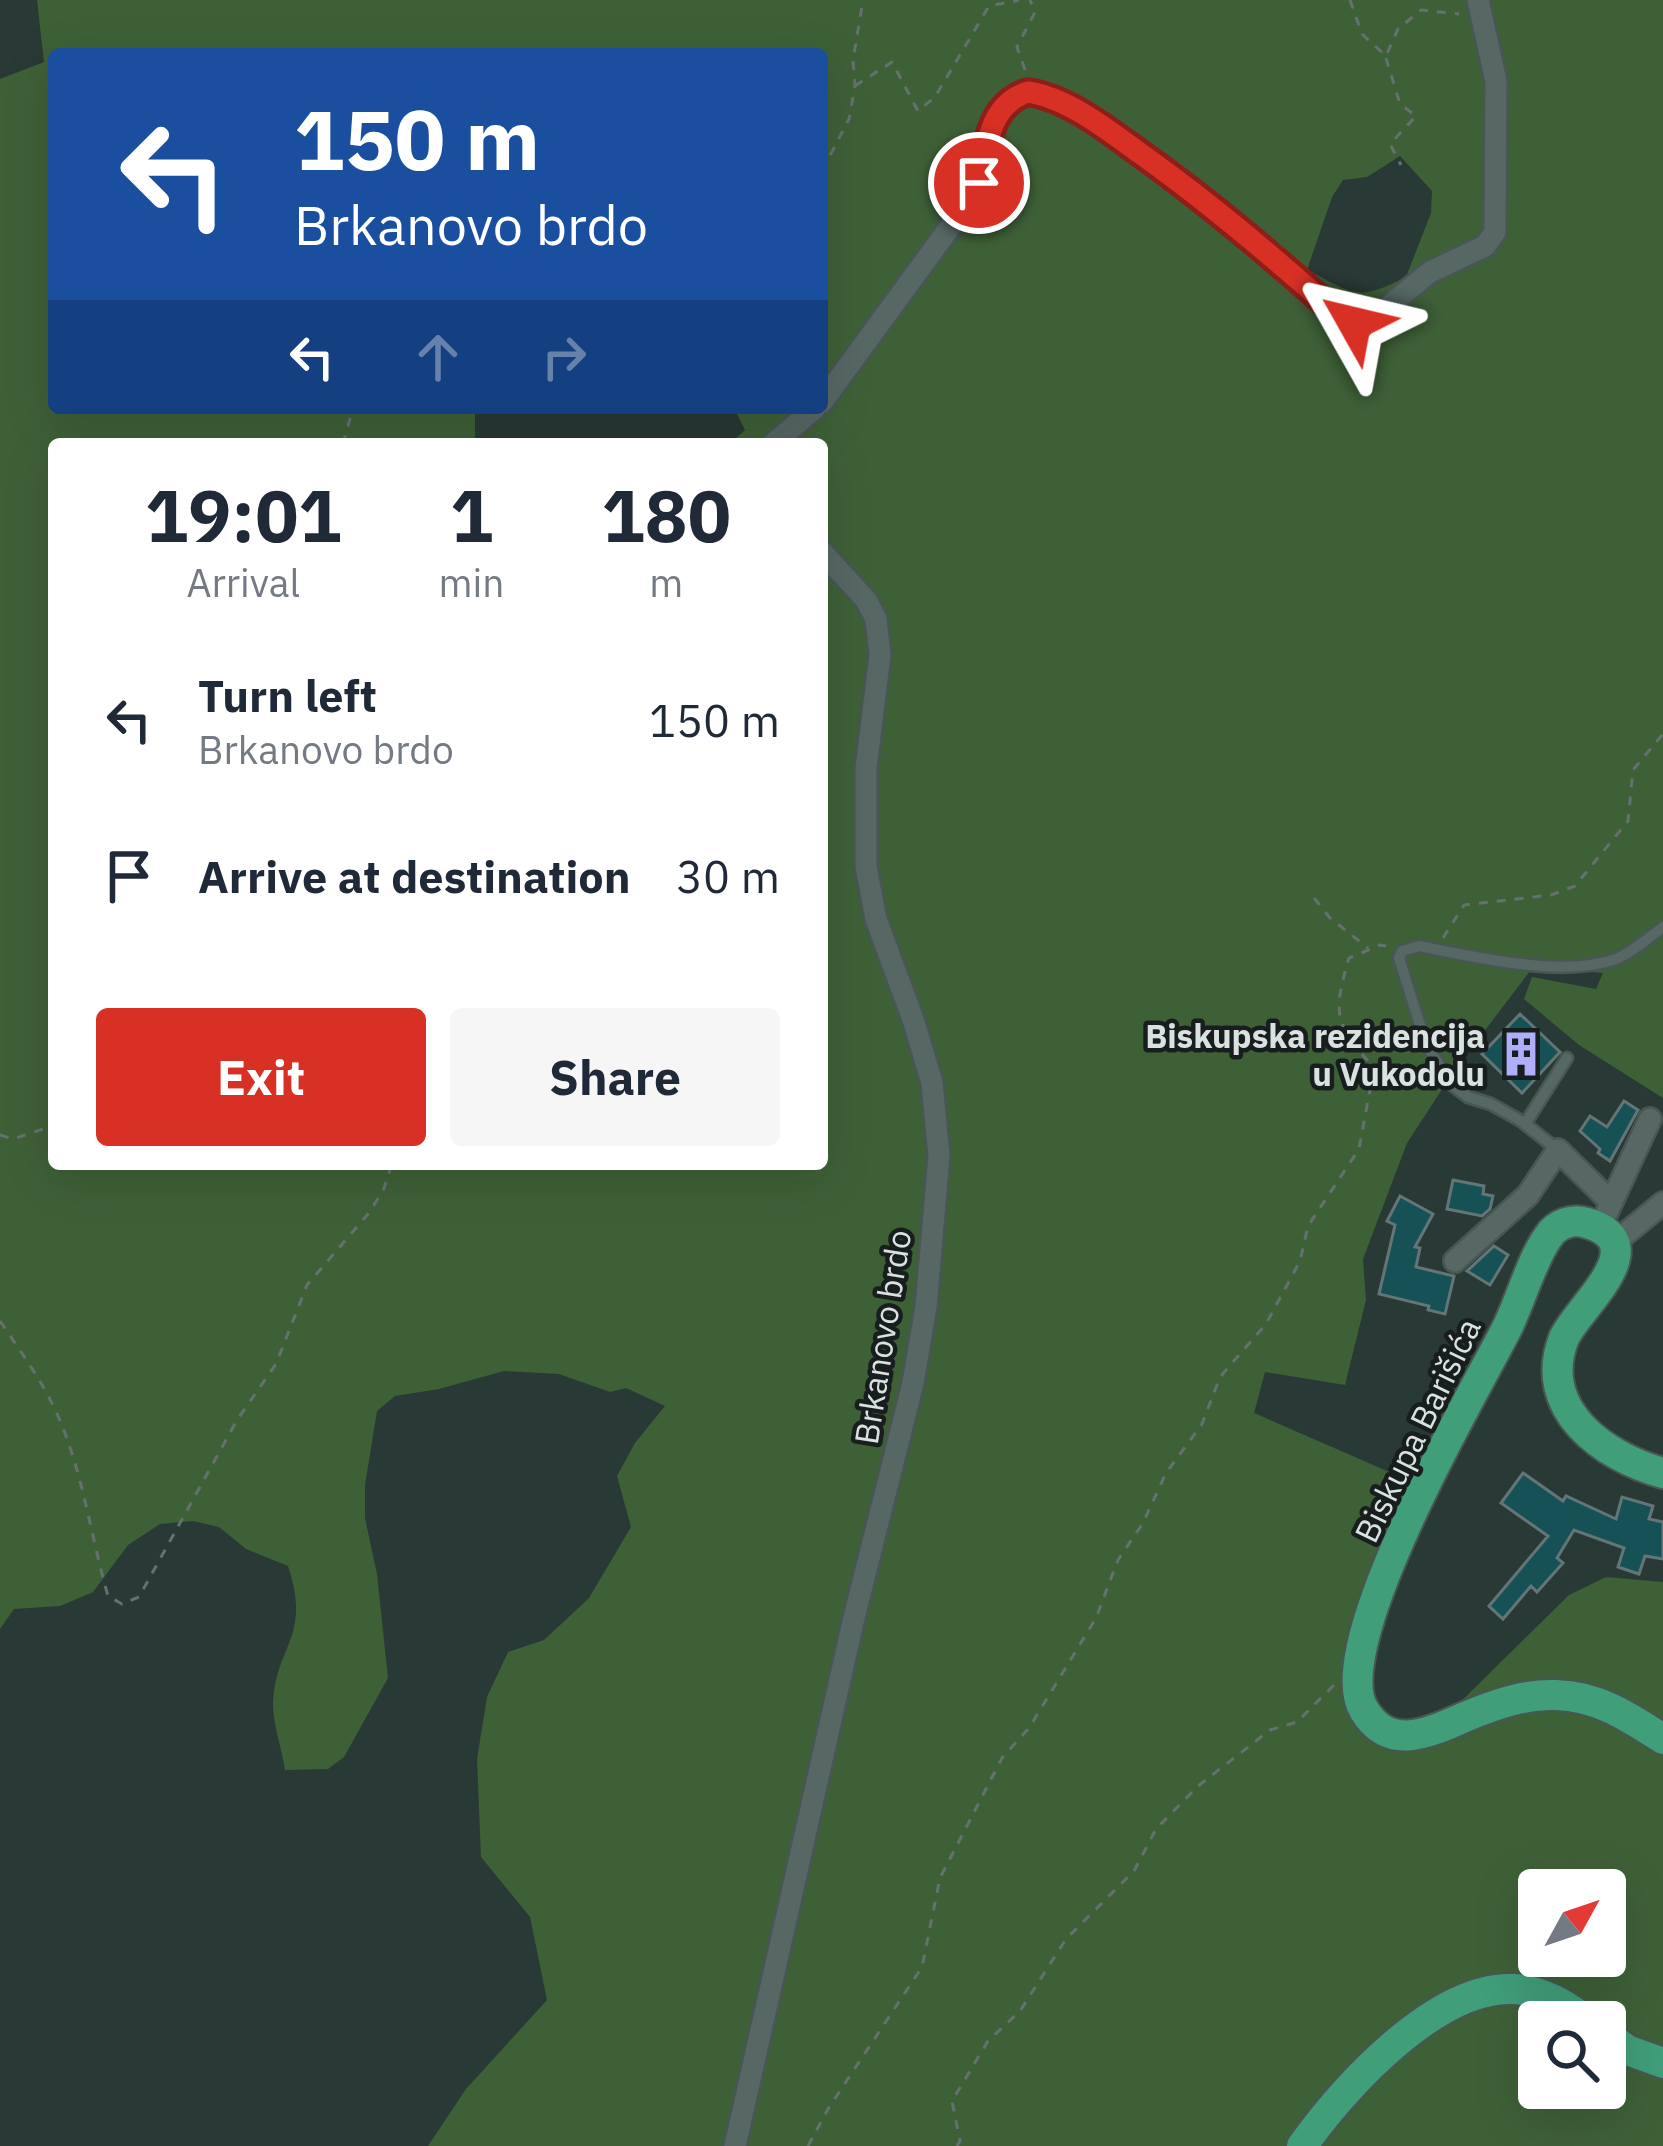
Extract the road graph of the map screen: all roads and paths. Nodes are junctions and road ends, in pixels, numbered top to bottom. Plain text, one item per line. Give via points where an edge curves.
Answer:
1 (863, 0) edge
2 (1018, 0) edge
3 (1030, 0) edge
4 (1350, 0) edge
5 (1478, 5) edge
6 (1386, 56) junction
7 (855, 86) junction
8 (1028, 92) junction
9 (828, 159) edge
10 (1401, 165) dead end
11 (828, 395) edge
12 (808, 414) edge
13 (780, 438) edge
14 (828, 558) edge
15 (1663, 734) edge
16 (1315, 898) dead end
17 (1663, 927) edge
18 (1370, 949) junction
19 (1436, 950) junction
20 (1402, 951) junction
21 (1568, 1058) dead end
22 (1650, 1119) dead end
23 (1525, 1124) junction
24 (43, 1129) dead end
25 (0, 1135) edge
26 (1558, 1150) junction
27 (390, 1170) edge
28 (1663, 1203) edge
29 (1608, 1225) junction
30 (1455, 1261) dead end
31 (0, 1321) edge
32 (1663, 1473) edge
33 (1355, 1673) junction
34 (1663, 1739) edge
35 (1553, 2001) edge
36 (1626, 2049) edge
37 (1663, 2063) edge
38 (735, 2146) edge
39 (808, 2146) edge
40 (957, 2146) edge
41 (1302, 2146) edge

1 - 7 path
2 - 7 path via 989,6 935,97 917,111 892,62
3 - 8 path via 1035,12 1017,47
4 - 6 path via 1362,34
5 - 6 path via 1454,16 1420,10 1398,29
5 - 8 street via 1496,81 1495,232 1476,253 1430,272 1365,322 1335,312 1216,207 1107,129
6 - 10 path via 1400,104 1416,116 1390,144
7 - 9 path
8 - 11 street via 1000,111 972,197
12 - 13 street
14 - 38 street, Brkanovo brdo via 876,619 866,867 924,1055 939,1156 913,1383
15 - 19 path via 1633,770 1628,820 1575,886 1464,905
16 - 18 path
17 - 19 lane via 1628,953 1594,964
18 - 20 path
18 - 39 path via 1349,958 1338,996 1342,1031 1374,1068 1359,1149 1308,1226 1300,1261 1266,1324 1220,1377 1202,1424 1166,1473 1096,1618 1029,1728 1001,1758 940,1878 922,1967
19 - 20 lane
20 - 23 lane via 1398,966 1438,1067 1468,1097
21 - 23 lane
22 - 29 street
23 - 26 lane
24 - 25 path
26 - 29 street
26 - 30 street via 1528,1195
27 - 31 path via 368,1214 307,1286 276,1364 139,1597 122,1604 108,1596 60,1420
28 - 29 street
29 - 32 main road via 1616,1255 1610,1275 1562,1343 1559,1377 1590,1438
29 - 33 main road, Biskupa Barišića via 1564,1223 1548,1236 1408,1524
33 - 34 main road via 1368,1717 1401,1736 1427,1734 1526,1696 1562,1695 1608,1705
33 - 40 path via 1198,1786 1156,1828 1134,1870 1066,1939 1020,2011 988,2041 952,2101
35 - 41 main road via 1511,1988 1472,1996 1421,2025 1370,2066
36 - 37 main road

